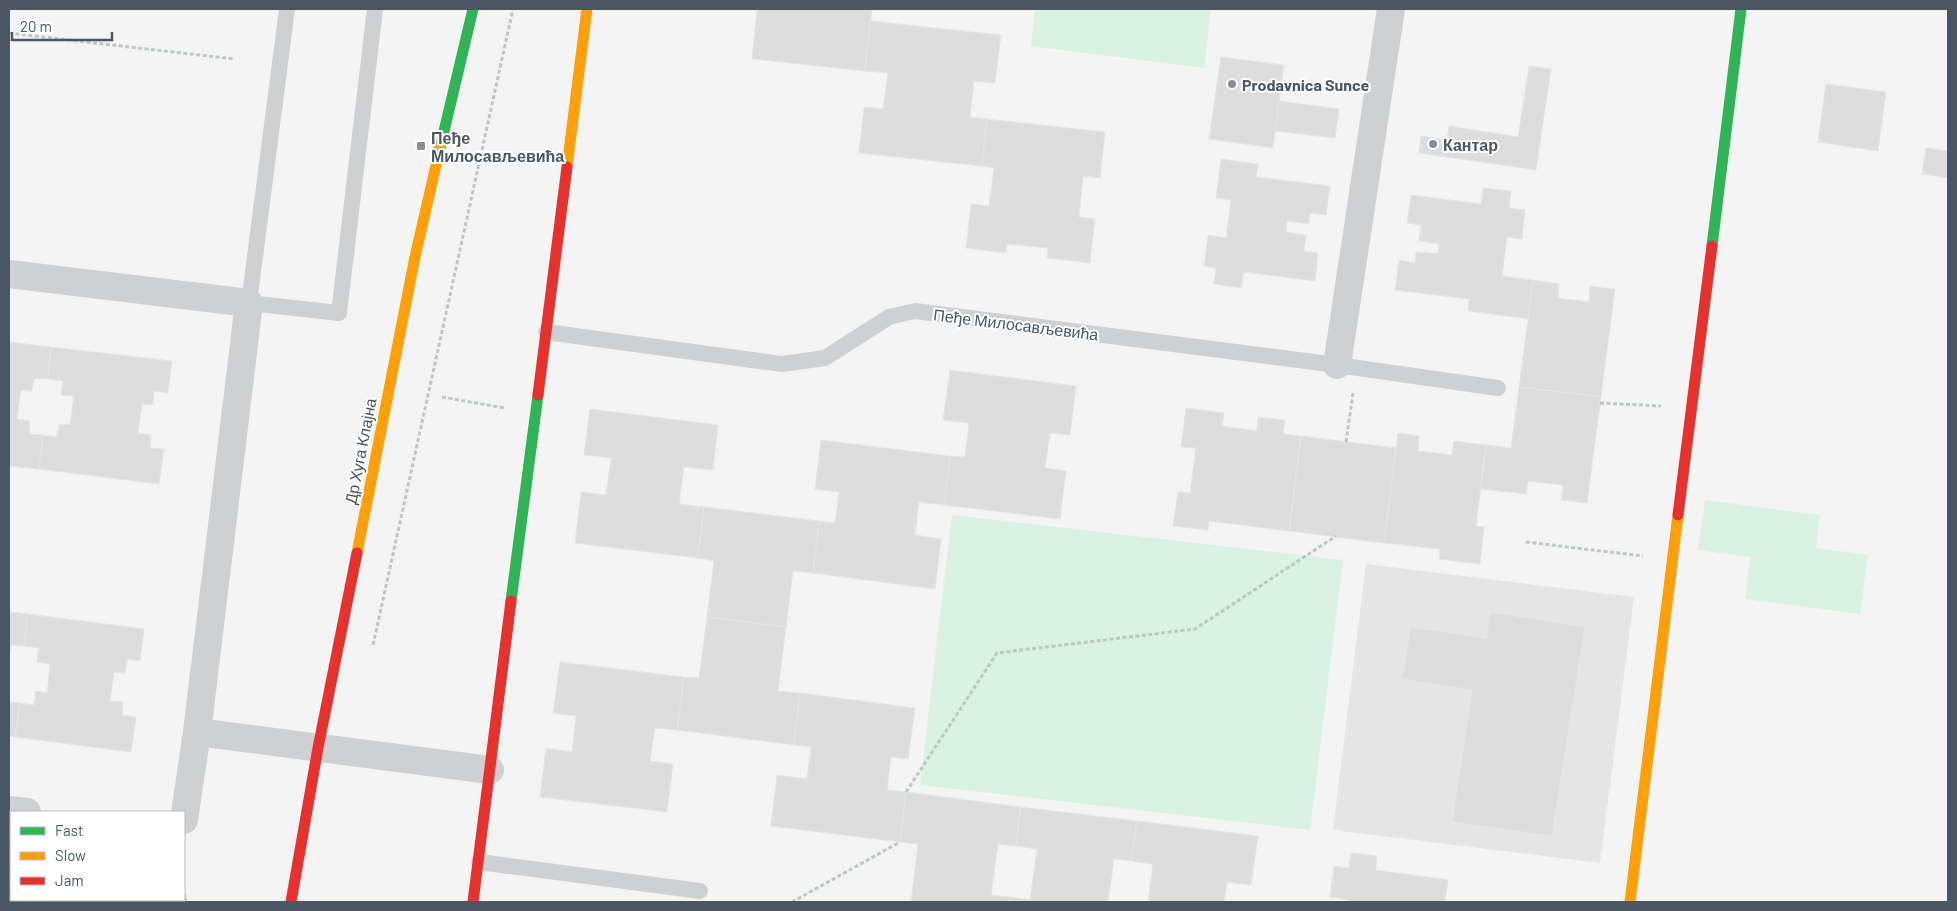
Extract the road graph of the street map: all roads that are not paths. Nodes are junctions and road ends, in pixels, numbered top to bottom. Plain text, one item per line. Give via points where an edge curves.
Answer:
1 (287, 9) edge
2 (375, 9) edge
3 (473, 9) edge
4 (587, 9) edge
5 (1391, 9) edge
6 (1741, 9) edge
7 (9, 274) edge
8 (249, 303) junction
9 (546, 332) junction
10 (1347, 366) junction
11 (1498, 388) dead end
12 (197, 732) junction
13 (318, 748) junction
14 (490, 770) junction
15 (185, 813) edge
16 (479, 862) junction
17 (700, 891) dead end
18 (291, 902) edge
19 (473, 902) edge
20 (1630, 902) edge

1 - 8 lane
2 - 8 lane via 339,314
3 - 13 street, Др Хуга Клајна via 415,257
4 - 9 street
5 - 10 street
6 - 20 street
7 - 8 street
8 - 12 street
9 - 10 lane, Пеђе Милосављевића via 782,364 825,358 889,317 915,310
9 - 14 street
10 - 11 lane, Пеђе Милосављевића
12 - 13 street
12 - 15 street
13 - 14 street
13 - 18 street, Др Хуга Клајна
14 - 16 street
16 - 17 lane
16 - 19 street

